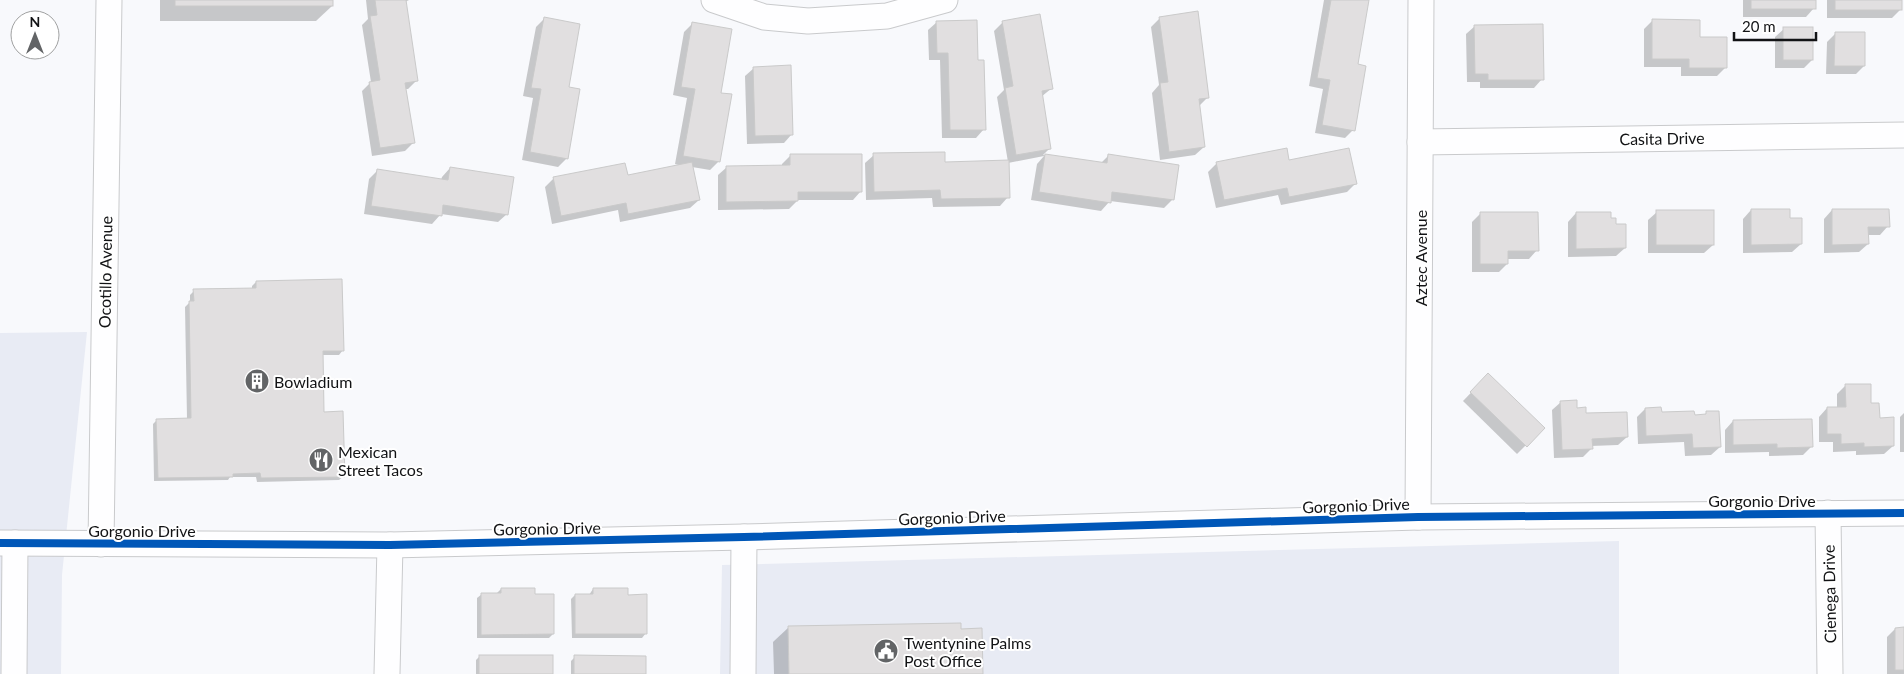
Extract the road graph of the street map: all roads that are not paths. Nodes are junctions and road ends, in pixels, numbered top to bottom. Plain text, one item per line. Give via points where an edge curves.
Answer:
1 (109, 0) edge
2 (714, 0) edge
3 (945, 0) edge
4 (1421, 0) edge
5 (1904, 135) edge
6 (1420, 142) junction
7 (1904, 513) edge
8 (1828, 514) junction
9 (1418, 517) junction
10 (744, 537) junction
11 (8, 543) edge
12 (101, 544) junction
13 (390, 545) junction
14 (14, 674) edge
15 (387, 674) edge
16 (743, 674) edge
17 (1830, 674) edge

1 - 12 street, Ocotillo Avenue
2 - 3 street via 764,17 808,20 888,16
4 - 6 street, Aztec Avenue
5 - 6 street, Casita Drive
6 - 9 street, Aztec Avenue
7 - 8 street, Gorgonio Drive
8 - 9 street, Gorgonio Drive
8 - 17 street, Cienega Drive
9 - 10 street, Gorgonio Drive
10 - 13 street, Gorgonio Drive
10 - 16 street
11 - 12 street, Gorgonio Drive
11 - 14 street
12 - 13 street, Gorgonio Drive
13 - 15 street

